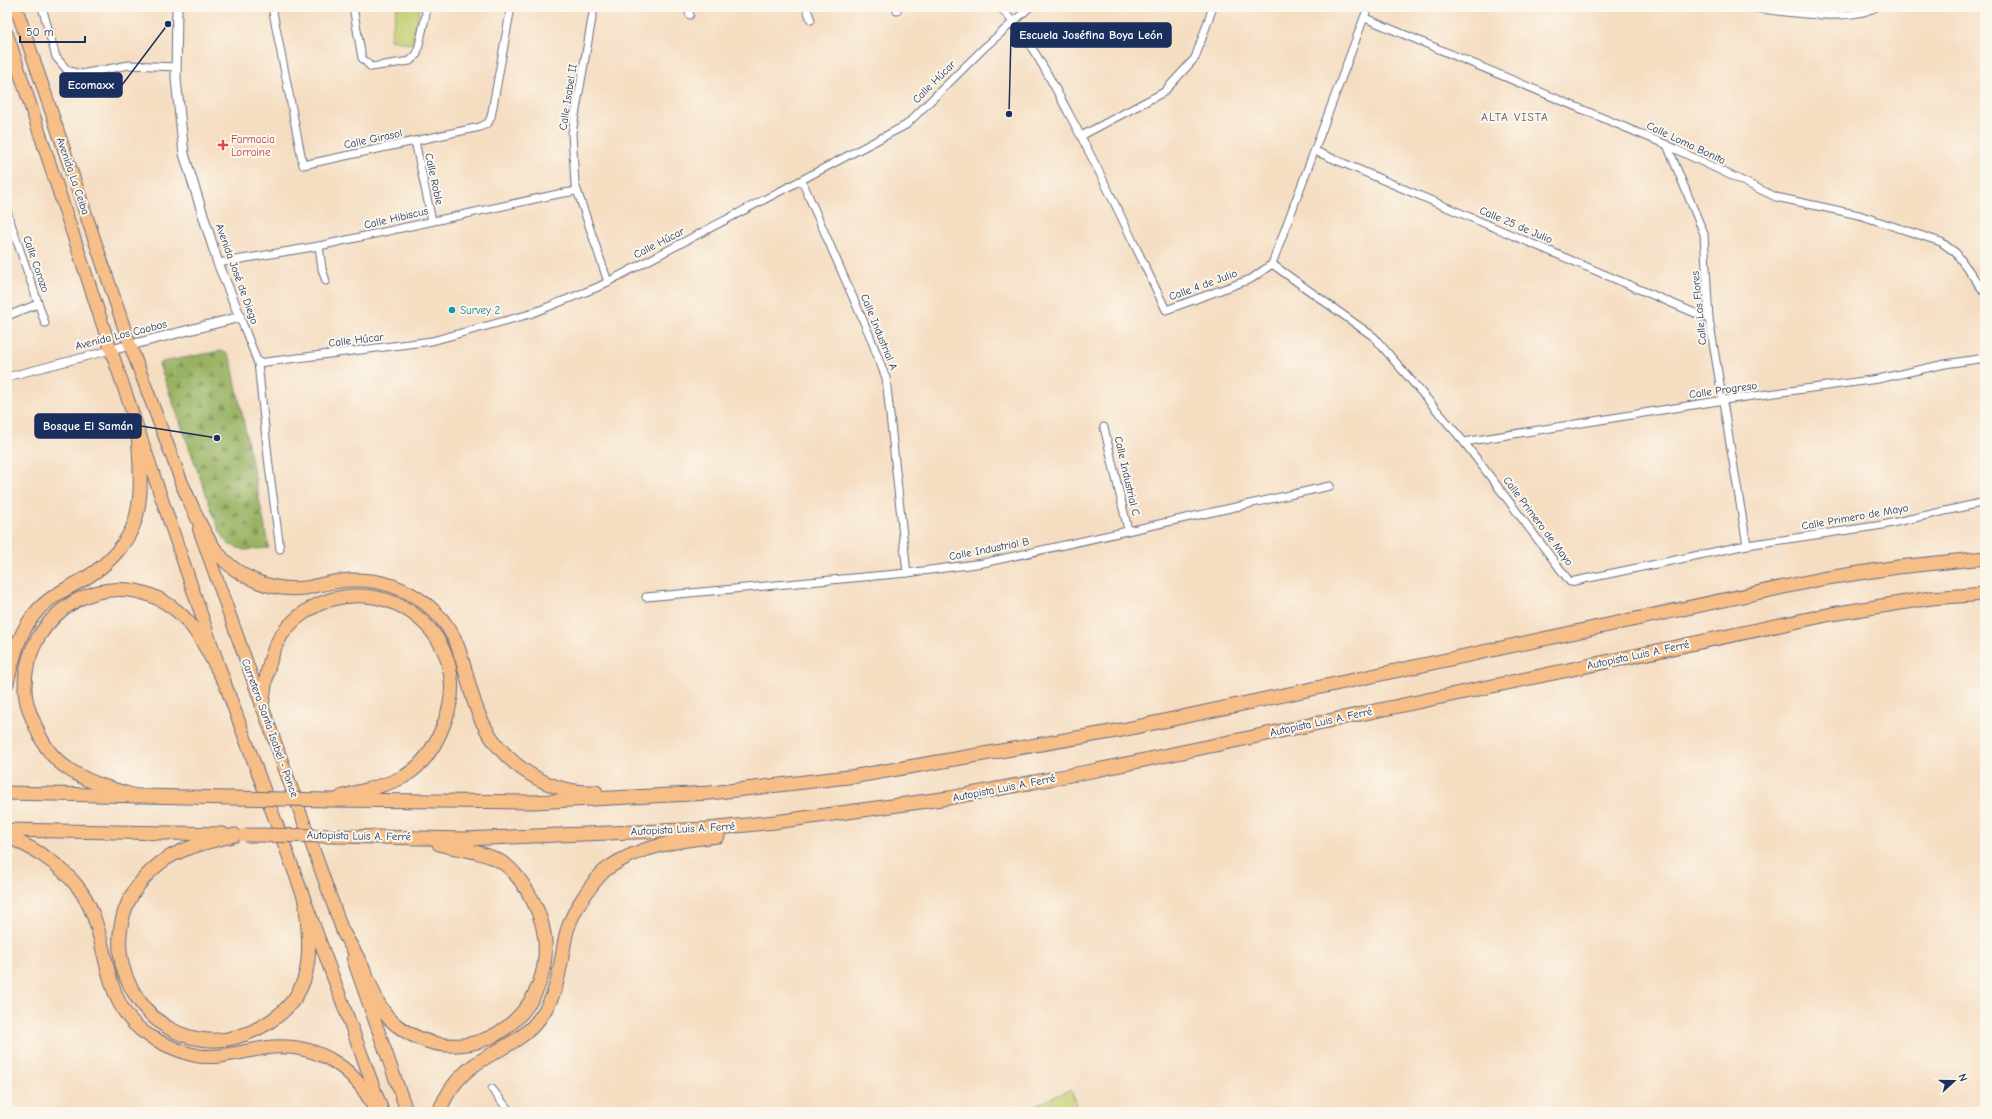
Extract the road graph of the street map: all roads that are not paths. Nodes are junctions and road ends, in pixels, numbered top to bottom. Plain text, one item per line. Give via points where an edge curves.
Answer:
1 (16, 7) edge
2 (42, 7) edge
3 (177, 7) edge
4 (272, 7) edge
5 (353, 7) edge
6 (425, 7) edge
7 (511, 7) edge
8 (594, 7) edge
9 (687, 7) edge
10 (806, 7) edge
11 (1000, 7) edge
12 (1030, 7) edge
13 (1213, 7) edge
14 (1368, 7) edge
15 (1750, 7) edge
16 (1876, 7) edge
17 (690, 15) dead end
18 (1365, 18) junction
19 (811, 20) dead end
20 (1013, 21) junction
21 (7, 34) edge
22 (177, 67) junction
23 (1081, 136) junction
24 (415, 141) junction
25 (1667, 145) junction
26 (1315, 151) junction
27 (802, 181) junction
28 (577, 192) junction
29 (7, 212) edge
30 (432, 221) junction
31 (10, 233) edge
32 (319, 246) junction
33 (218, 263) junction
34 (1272, 264) junction
35 (326, 281) dead end
36 (608, 282) junction
37 (1985, 293) edge
38 (38, 304) junction
39 (7, 316) edge
40 (240, 317) junction
41 (1709, 319) junction
42 (45, 322) dead end
43 (130, 345) junction
44 (111, 350) junction
45 (1985, 358) edge
46 (258, 363) junction
47 (7, 377) edge
48 (1724, 400) junction
49 (1104, 427) dead end
50 (138, 430) junction
51 (1464, 442) junction
52 (181, 482) junction
53 (1330, 486) dead end
54 (1985, 502) edge
55 (1128, 530) junction
56 (1747, 545) junction
57 (280, 549) dead end
58 (1985, 558) edge
59 (907, 572) junction
60 (1985, 594) edge
61 (646, 597) dead end
62 (224, 681) junction
63 (7, 683) edge
64 (262, 707) junction
65 (7, 793) edge
66 (710, 793) junction
67 (136, 796) junction
68 (328, 800) junction
69 (775, 822) junction
70 (7, 830) edge
71 (240, 835) junction
72 (7, 836) edge
73 (416, 837) junction
74 (306, 907) junction
75 (343, 932) junction
76 (492, 1089) dead end
77 (376, 1112) edge
78 (383, 1112) edge
79 (407, 1112) edge
80 (439, 1112) edge
81 (510, 1112) edge

1 - 43 main road, Avenida La Ceiba
2 - 22 street via 56,57 67,70 81,74 129,65
3 - 22 street, Avenida José de Diego
4 - 24 street, Calle Girasol via 303,165
5 - 6 street via 362,58 371,67 410,60 417,54 426,14
7 - 24 street, Calle Girasol via 488,123
8 - 28 street, Calle Isabel II via 572,133
9 - 17 street
10 - 19 street
11 - 20 street, Calle 4 de Julio
12 - 20 street, Calle Húcar
13 - 23 street via 1195,58 1164,92
14 - 18 street
15 - 16 street via 1778,12 1846,16
18 - 25 street, Calle Loma Bonita
18 - 26 street
20 - 23 street, Calle 4 de Julio via 1036,53
20 - 27 street, Calle Húcar via 906,125
21 - 44 main road, Avenida La Ceiba
22 - 33 street, Avenida José de Diego via 184,154
23 - 34 street, Calle 4 de Julio via 1166,310 1251,279
24 - 30 street, Calle Roble
25 - 37 street, Calle Loma Bonita via 1776,197 1859,215 1941,242 1956,253
25 - 41 street, Calle Las Flores via 1704,234
26 - 34 street
26 - 41 street, Calle 25 de Julio
27 - 36 street, Calle Húcar
27 - 59 street, Calle Industrial A via 870,334 886,378
28 - 30 street, Calle Hibiscus
28 - 36 street, Calle Isabel II
29 - 31 street, Calle Corozo
30 - 32 street, Calle Hibiscus
31 - 38 street, Calle Corozo
32 - 33 street, Calle Hibiscus
32 - 35 street
33 - 40 street, Avenida José de Diego
34 - 51 street, Calle Primero de Mayo via 1374,337
36 - 46 street, Calle Húcar via 530,314 432,341
38 - 39 street
38 - 42 street, Calle Corozo
40 - 43 street, Avenida Los Caobos
40 - 46 street, Avenida José de Diego
41 - 48 street, Calle Las Flores
43 - 44 street, Avenida Los Caobos
43 - 52 main road, Carretera Santa Isabel - Ponce
44 - 47 street, Avenida Los Caobos
44 - 50 main road
45 - 48 street, Calle Progreso via 1878,379
46 - 57 street, Avenida José de Diego
48 - 51 street, Calle Progreso
48 - 56 street, Calle Las Flores
49 - 55 street, Calle Industrial C
50 - 62 main road
50 - 63 highway via 140,499 135,521 127,537 104,565 51,598 38,610 18,640
51 - 56 street, Calle Primero de Mayo via 1570,582
52 - 64 main road, Carretera Santa Isabel - Ponce
52 - 66 highway via 206,536 218,553 245,576 258,582 290,589 344,580 375,581 405,590 426,604 441,617 456,640 483,724 505,754 535,778 565,788 591,792
53 - 55 street, Calle Industrial B
54 - 56 street, Calle Primero de Mayo via 1883,525
55 - 59 street, Calle Industrial B via 983,563
58 - 66 highway via 1898,567 1821,580 1122,730 857,776
59 - 61 street, Calle Industrial B
60 - 69 highway, Autopista Luis A. Ferré via 1931,598 1832,614 1097,770 949,798
62 - 67 highway via 188,620 164,601 147,593 124,589 92,594 56,614 42,628 26,670 25,691 29,712 40,737 65,767 87,781
62 - 74 main road
64 - 68 highway via 266,671 286,628 299,616 331,599 362,595 393,602 409,610 436,636 452,675 452,692 448,713 434,746 416,768 404,776 377,788
64 - 75 main road, Carretera Santa Isabel - Ponce
65 - 67 highway
66 - 68 highway via 533,802
67 - 68 highway, bridge
69 - 73 highway, Autopista Luis A. Ferré via 685,830 463,839
69 - 80 highway via 743,834 668,844 641,852 608,868 587,893 571,922 565,939 558,984 538,1020 516,1040 472,1067 451,1088
70 - 71 highway, Autopista Luis A. Ferré
71 - 73 highway, Autopista Luis A. Ferré, bridge
71 - 74 highway via 190,848 160,863 143,880 129,903 120,933 120,954 130,988 143,1007 164,1025 193,1038 210,1041 230,1040 273,1020 285,1010 305,979 310,944
72 - 77 highway via 43,854 61,868 78,887 98,928 107,972 119,1002 132,1021 149,1036 198,1056 274,1047 313,1052 347,1071 370,1098
73 - 75 highway via 473,851 503,863 529,893 545,931 546,947 539,988 529,1005 506,1028 474,1043 450,1045 416,1037 398,1027 383,1012
74 - 78 main road
75 - 79 main road, Carretera Santa Isabel - Ponce
76 - 81 street

